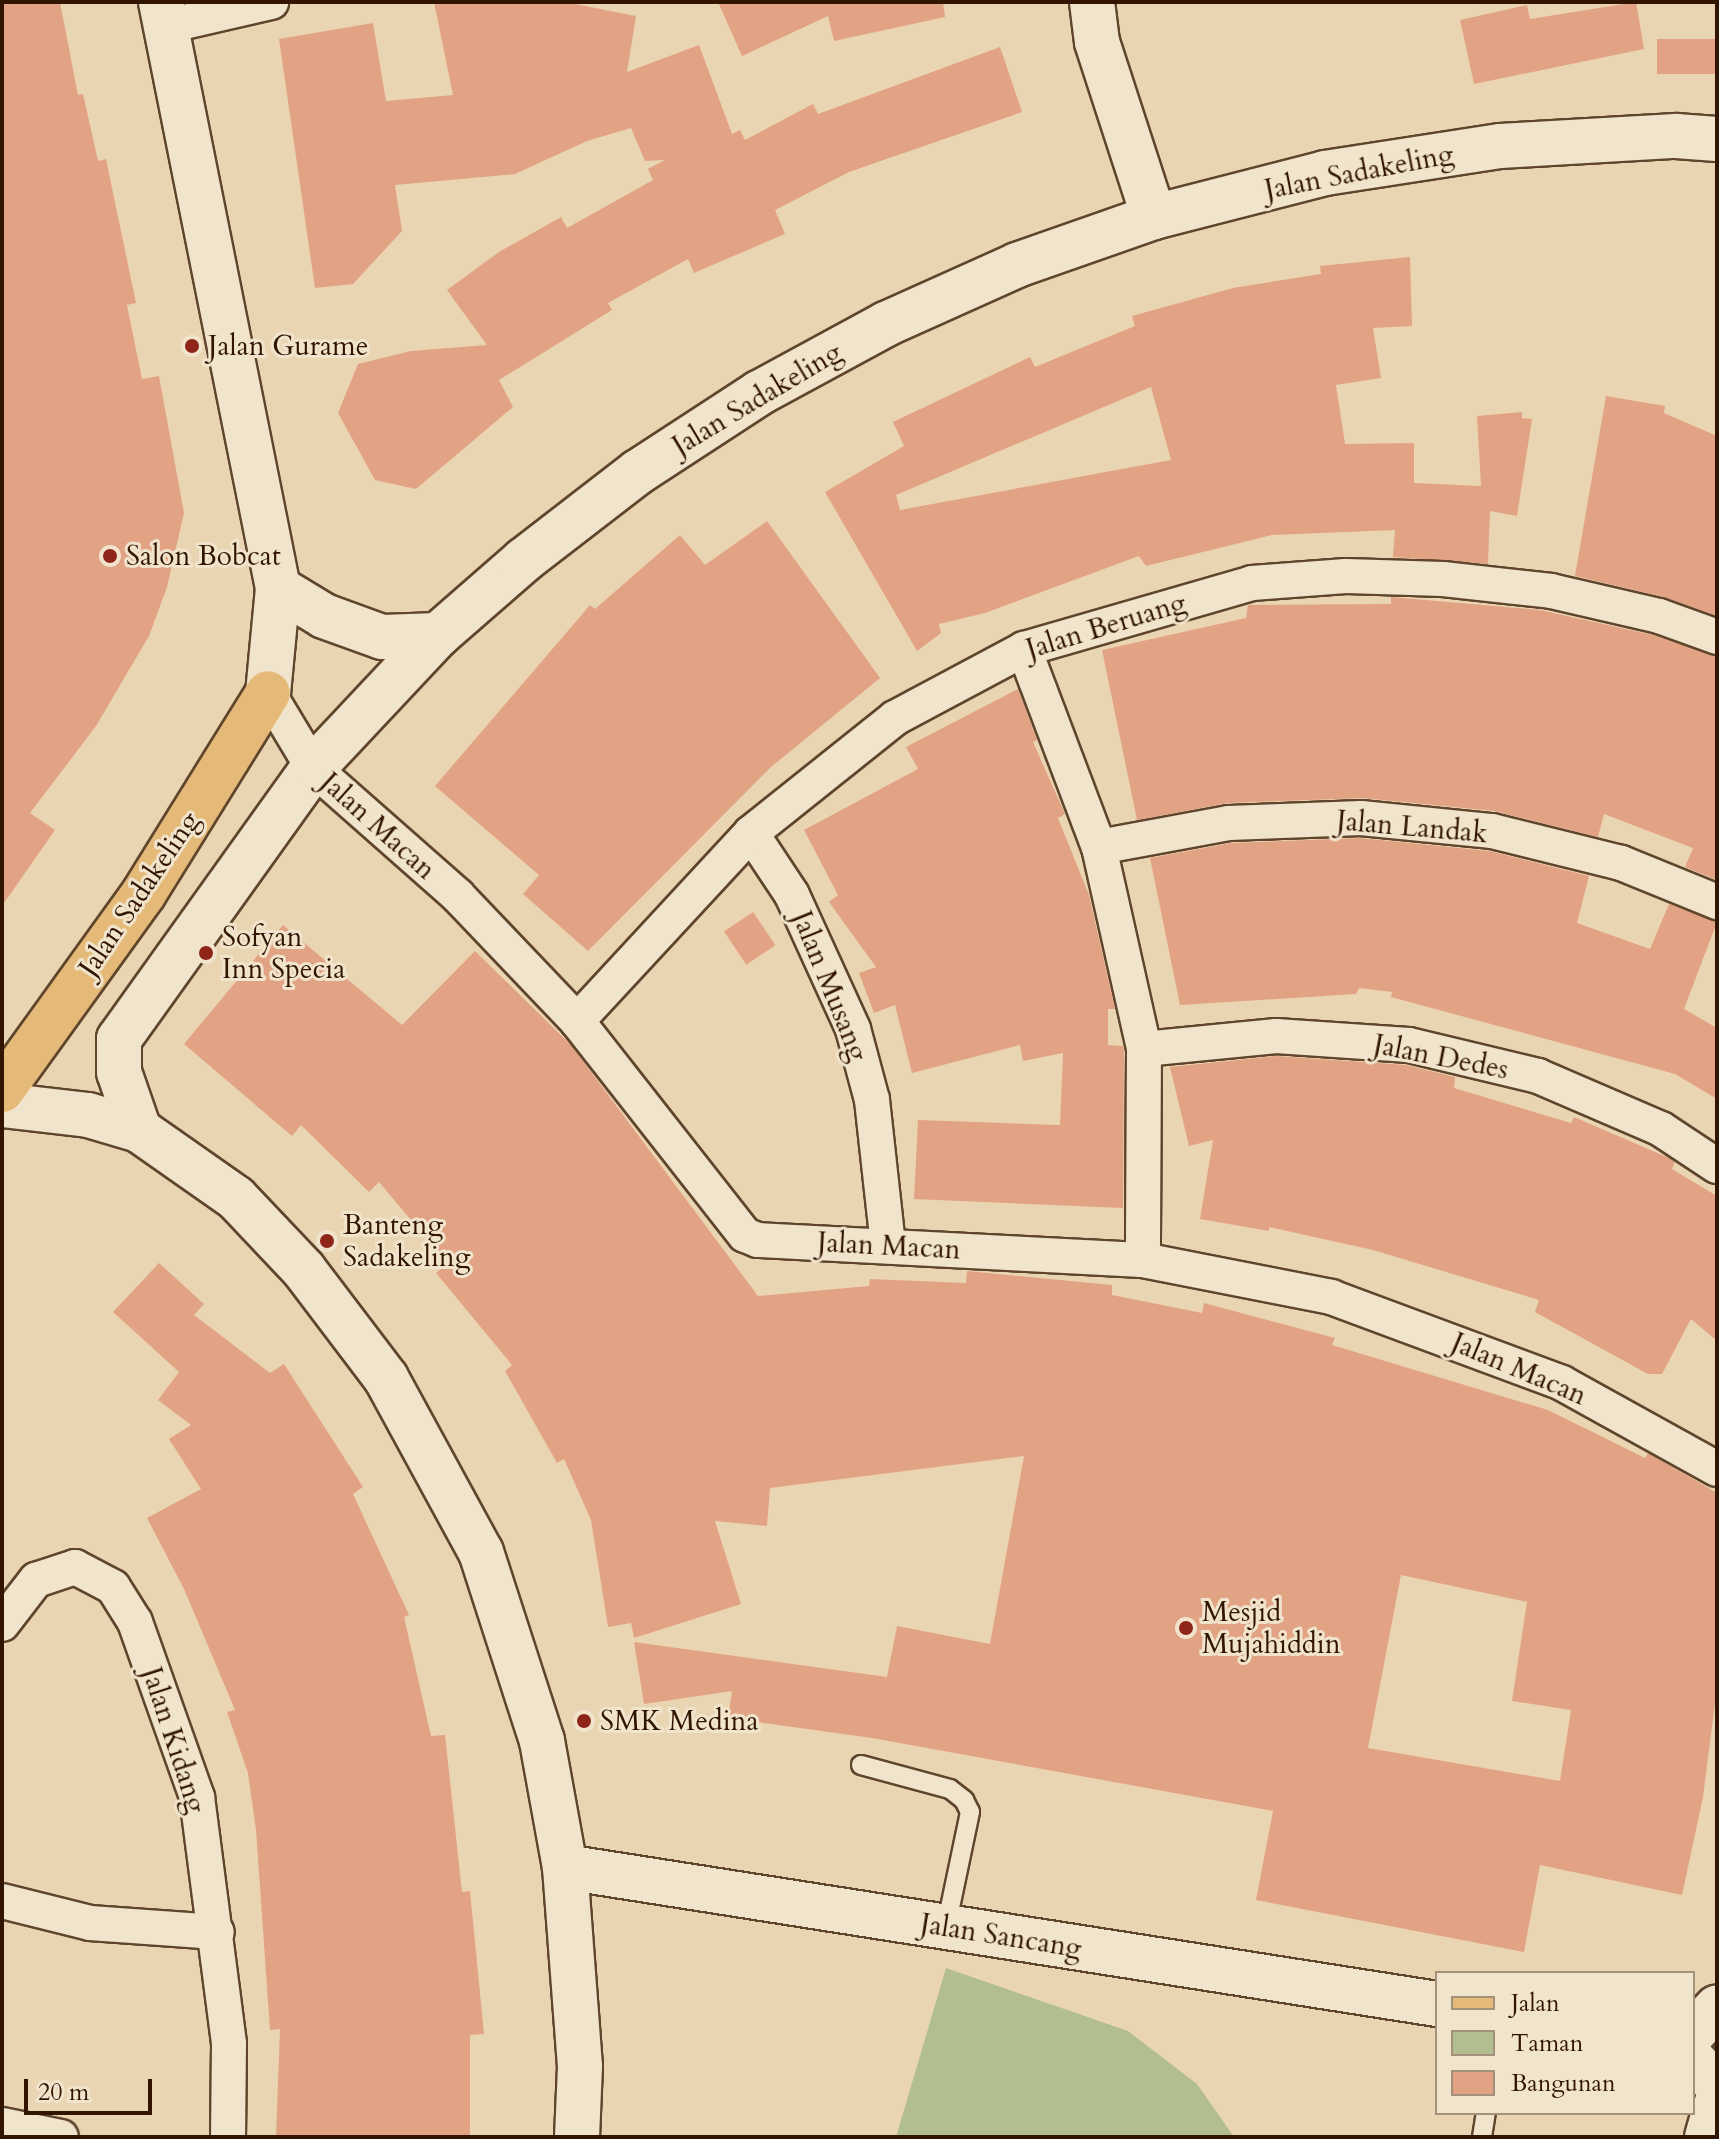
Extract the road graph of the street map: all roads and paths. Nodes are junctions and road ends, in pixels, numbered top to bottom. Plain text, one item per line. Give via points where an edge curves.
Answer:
1 (271, 2) edge
2 (1092, 2) edge
3 (164, 14) edge
4 (1717, 139) edge
5 (1154, 217) junction
6 (278, 588) junction
7 (438, 635) junction
8 (1717, 637) edge
9 (1024, 649) junction
10 (268, 693) junction
11 (313, 768) junction
12 (751, 833) junction
13 (1099, 847) junction
14 (1717, 902) edge
15 (577, 1021) junction
16 (1144, 1049) junction
17 (2, 1090) edge
18 (2, 1105) edge
19 (139, 1130) junction
20 (1717, 1166) edge
21 (888, 1246) junction
22 (1143, 1260) junction
23 (1717, 1469) edge
24 (2, 1624) edge
25 (861, 1765) dead end
26 (565, 1867) junction
27 (2, 1901) edge
28 (946, 1927) junction
29 (217, 1932) junction
30 (1435, 2004) edge
31 (1717, 2007) edge
32 (1695, 2031) edge
33 (1695, 2062) edge
34 (1717, 2085) edge
35 (1717, 2102) edge
36 (1486, 2115) edge
37 (2, 2125) edge
38 (61, 2137) edge
39 (228, 2137) edge
40 (577, 2137) edge
41 (1482, 2137) edge
42 (1707, 2137) edge

1 - 3 street
2 - 5 street via 1097,42
3 - 6 street
4 - 5 street, Jalan Sadakeling via 1676,136 1500,146 1325,173
5 - 7 street, Jalan Sadakeling via 951,295 759,393 638,472
6 - 7 street via 324,616 382,637
6 - 10 street
7 - 11 street, Jalan Sadakeling
8 - 9 street, Jalan Beruang via 1659,616 1551,591 1443,579 1346,576 1252,583
9 - 12 street, Jalan Beruang via 895,718
9 - 13 street
10 - 11 street, Jalan Macan
10 - 17 main road, Jalan Sadakeling via 144,893
11 - 15 street, Jalan Macan via 458,896
11 - 19 street, Jalan Sadakeling via 119,1039 119,1072
12 - 15 street, Jalan Beruang
12 - 21 street, Jalan Musang via 792,895 853,1029 872,1100
13 - 14 street, Jalan Landak via 1229,823 1361,818 1492,831 1621,863
13 - 16 street
15 - 21 street, Jalan Macan via 745,1235
16 - 20 street, Jalan Dedes via 1276,1036 1409,1045 1538,1076 1661,1129
16 - 22 street
18 - 19 street via 88,1115
19 - 26 street via 236,1198 304,1270 386,1378 481,1552 542,1741
21 - 22 street, Jalan Macan
22 - 23 street, Jalan Macan via 1331,1297 1450,1338 1562,1383
24 - 29 street, Jalan Kidang via 36,1580 54,1570 75,1567 113,1587 135,1622 197,1797
25 - 28 lane via 950,1789 970,1812
26 - 28 street, Jalan Sancang
26 - 40 street via 580,2066
27 - 29 street via 90,1923
28 - 30 street, Jalan Sancang
29 - 39 street, Jalan Kidang via 229,2044
31 - 32 street
33 - 34 street
35 - 42 street
36 - 41 lane
37 - 38 street

